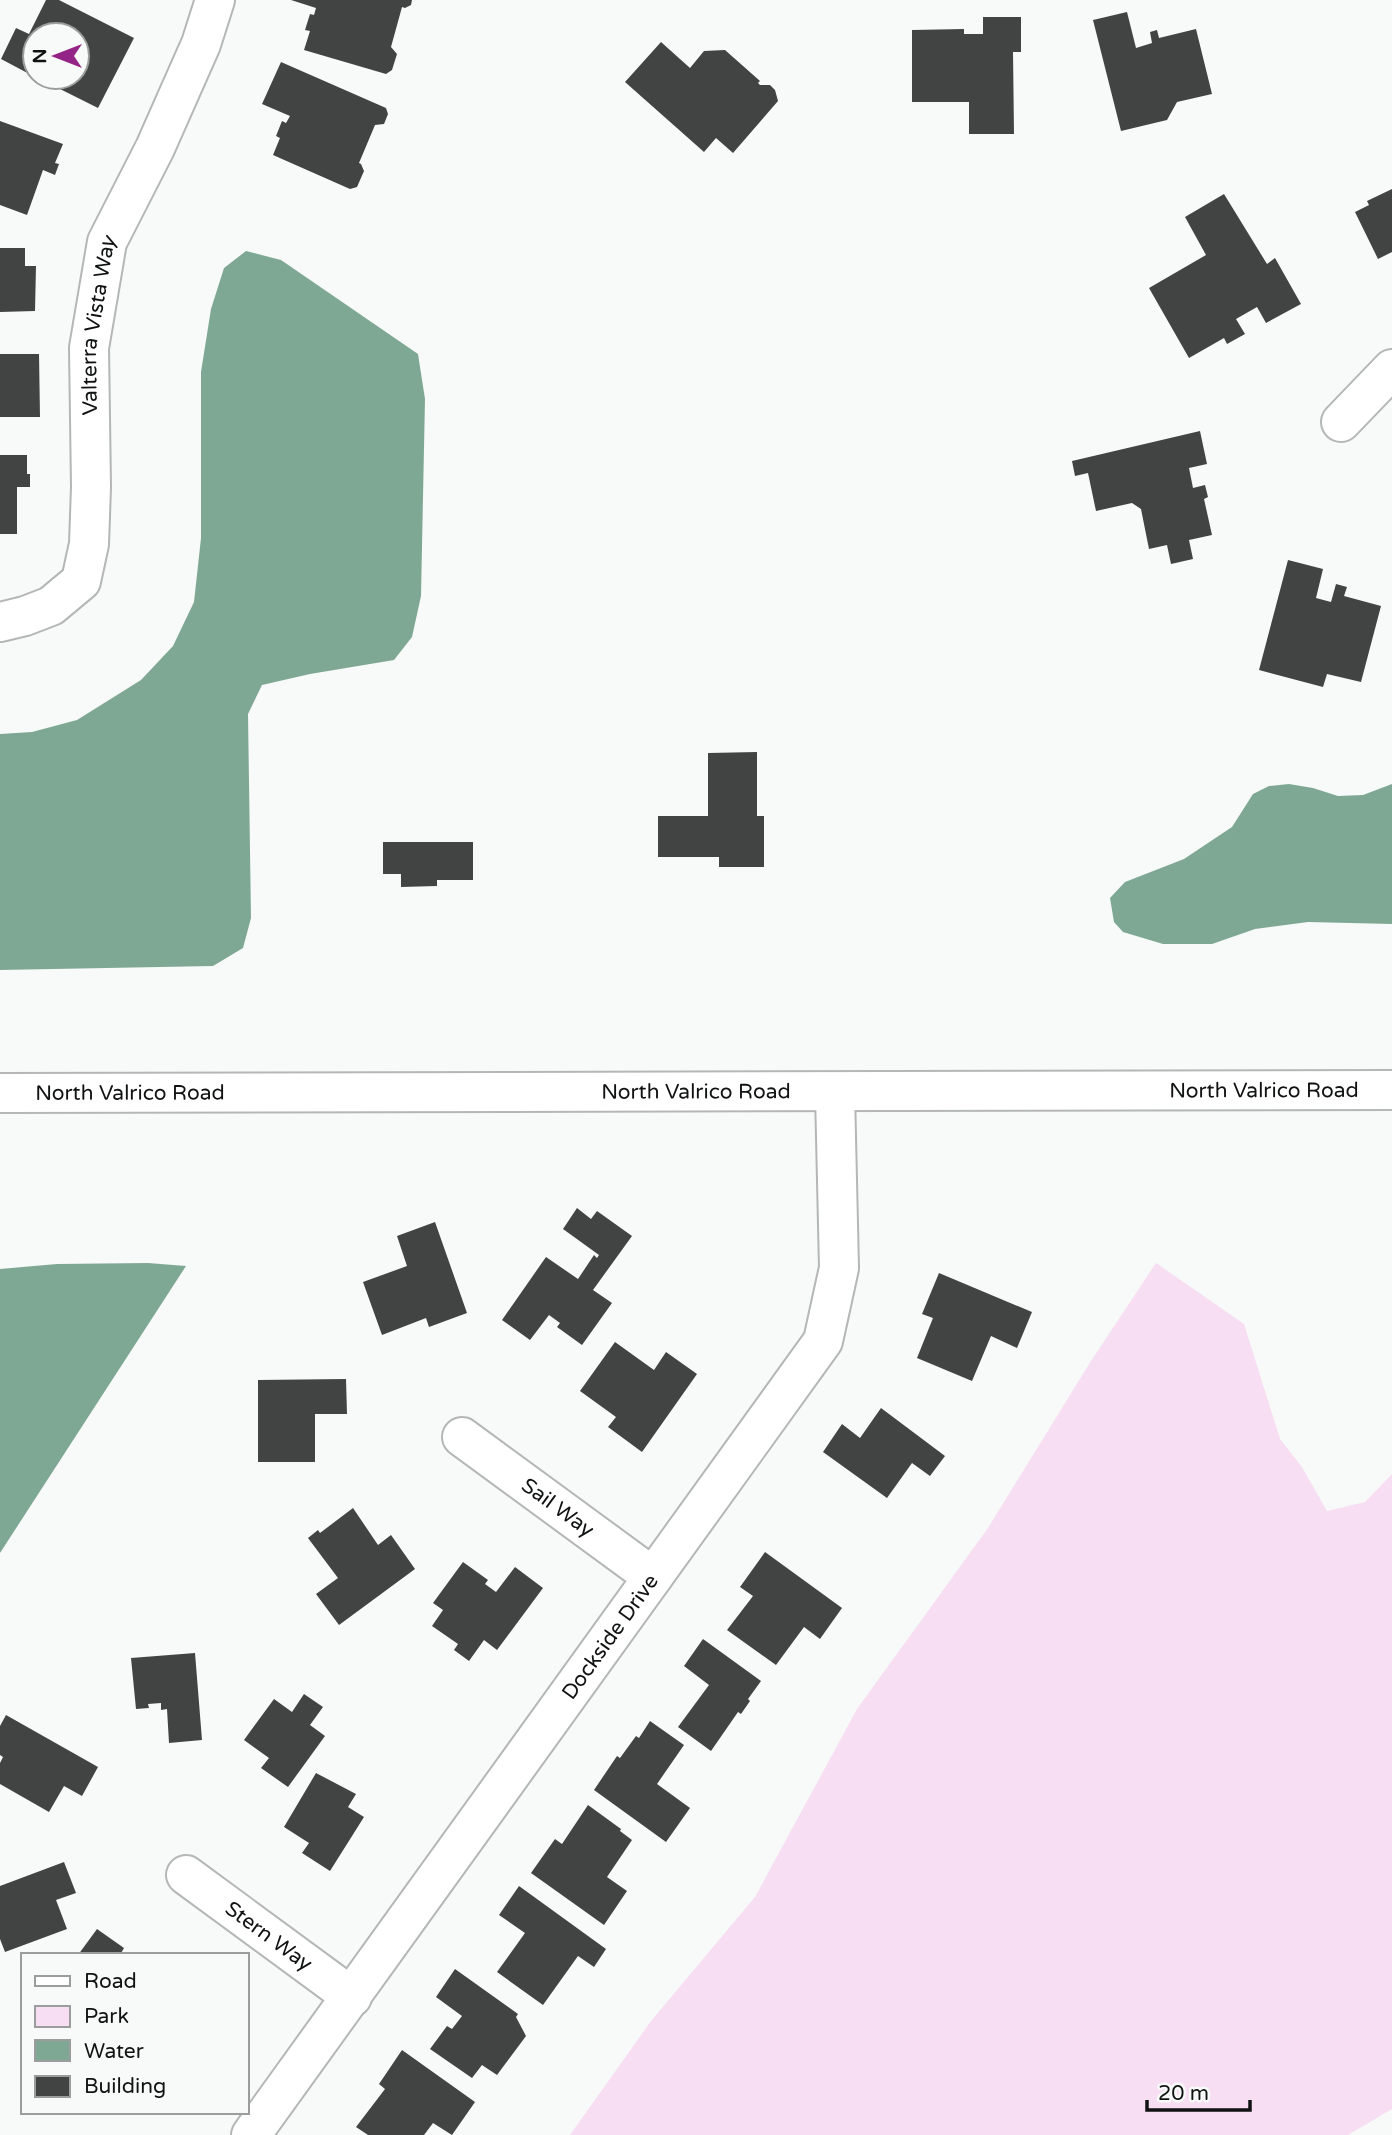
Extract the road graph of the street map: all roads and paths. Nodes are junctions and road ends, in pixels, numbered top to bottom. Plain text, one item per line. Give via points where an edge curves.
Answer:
1 (215, 0) edge
2 (1392, 369) edge
3 (1341, 422) dead end
4 (0, 622) edge
5 (1392, 1090) edge
6 (0, 1093) edge
7 (835, 1093) junction
8 (462, 1437) dead end
9 (653, 1577) junction
10 (186, 1875) dead end
11 (352, 1997) junction
12 (251, 2135) edge

1 - 4 street, Valterra Vista Way via 201,44 155,148 107,242 89,348 91,499 81,581 51,606
2 - 3 street
5 - 7 street, North Valrico Road
6 - 7 street, North Valrico Road
7 - 9 street, Dockside Drive via 839,1268 823,1341
8 - 9 street, Sail Way
9 - 11 street, Dockside Drive
10 - 11 street, Stern Way
11 - 12 street, Dockside Drive

